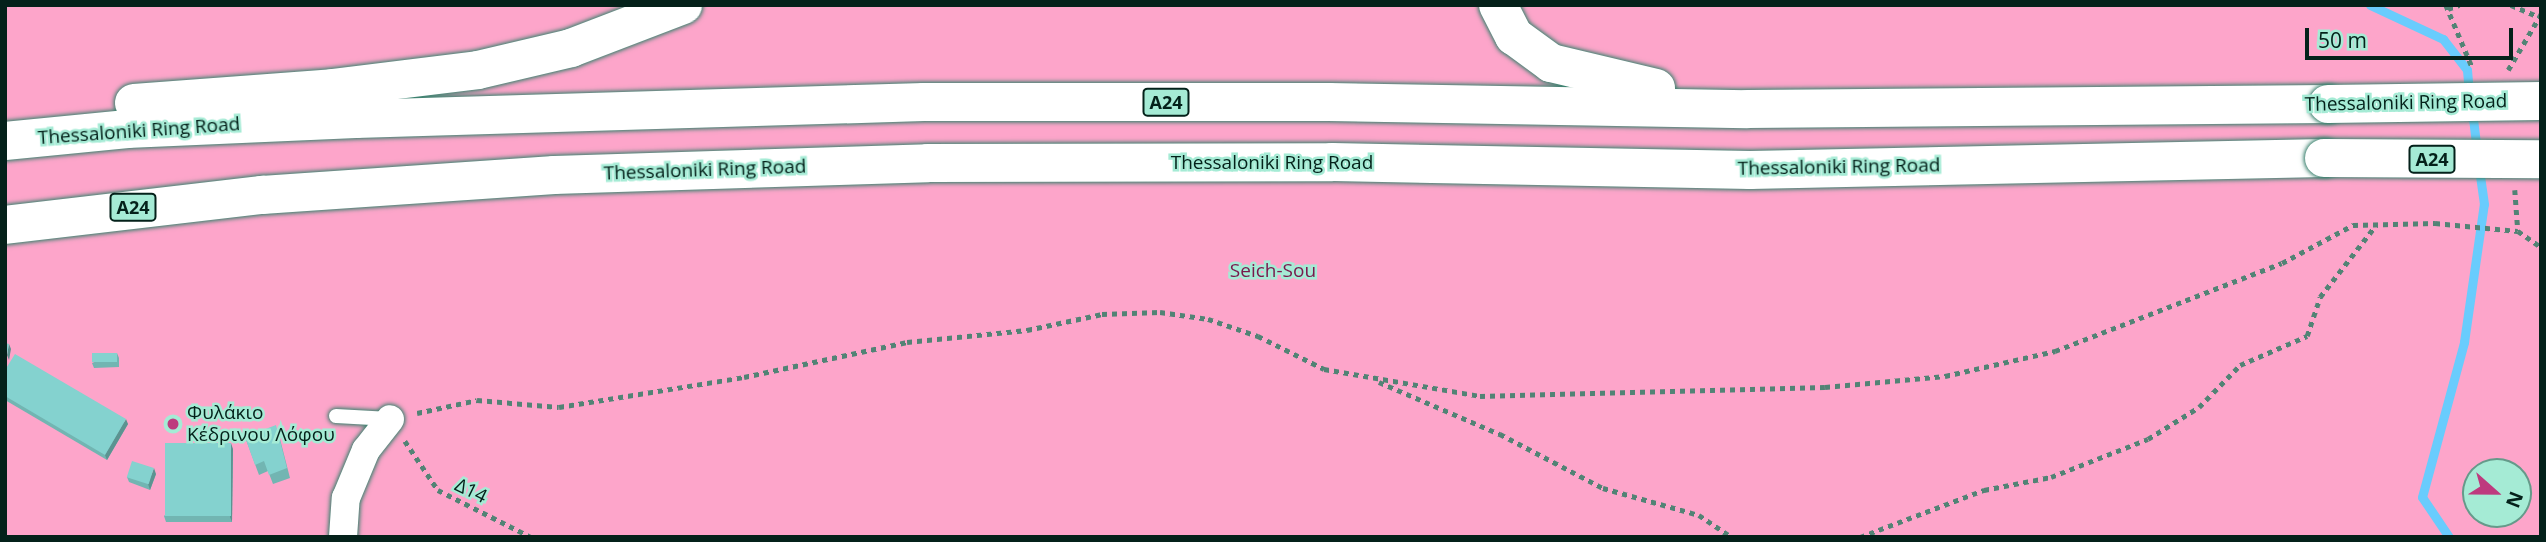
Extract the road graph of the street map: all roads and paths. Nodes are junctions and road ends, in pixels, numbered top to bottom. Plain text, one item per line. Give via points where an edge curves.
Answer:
1 (683, 5) edge
2 (1498, 5) edge
3 (2459, 5) edge
4 (2511, 5) edge
5 (2448, 9) dead end
6 (2539, 15) edge
7 (2499, 79) dead end
8 (2541, 101) edge
9 (1747, 109) junction
10 (5, 114) edge
11 (5, 141) edge
12 (2541, 159) edge
13 (5, 225) edge
14 (2376, 225) junction
15 (2541, 247) edge
16 (1371, 379) junction
17 (336, 416) dead end
18 (390, 419) junction
19 (342, 537) edge
20 (531, 537) edge
21 (1732, 537) edge
22 (1860, 537) edge

1 - 10 highway via 571,48 478,70 344,87
2 - 9 highway via 1514,36 1551,63 1615,82
3 - 5 path
4 - 6 path
6 - 7 path
8 - 9 highway, Thessaloniki Ring Road / Α24, bridge
9 - 11 highway, Thessaloniki Ring Road / Α24 via 924,102 356,118 127,129
12 - 13 highway, Thessaloniki Ring Road / Α24, bridge via 2324,158 1750,170 1332,162 928,163 526,177 262,195
14 - 15 path via 2435,223 2518,231
14 - 16 path via 2353,225 2281,263 2055,351 1945,376 1825,387 1480,396
14 - 22 path via 2320,297 2307,336 2240,365 2199,407 2148,439 2051,477 1984,490
16 - 18 path via 1324,369 1258,336 1208,319 1160,312 1102,314 1027,330 907,342 664,392 559,407 477,400
16 - 21 path via 1500,434 1603,488 1699,515
17 - 18 lane
18 - 19 street via 366,450 346,498
18 - 20 path, Δ14 via 438,490

